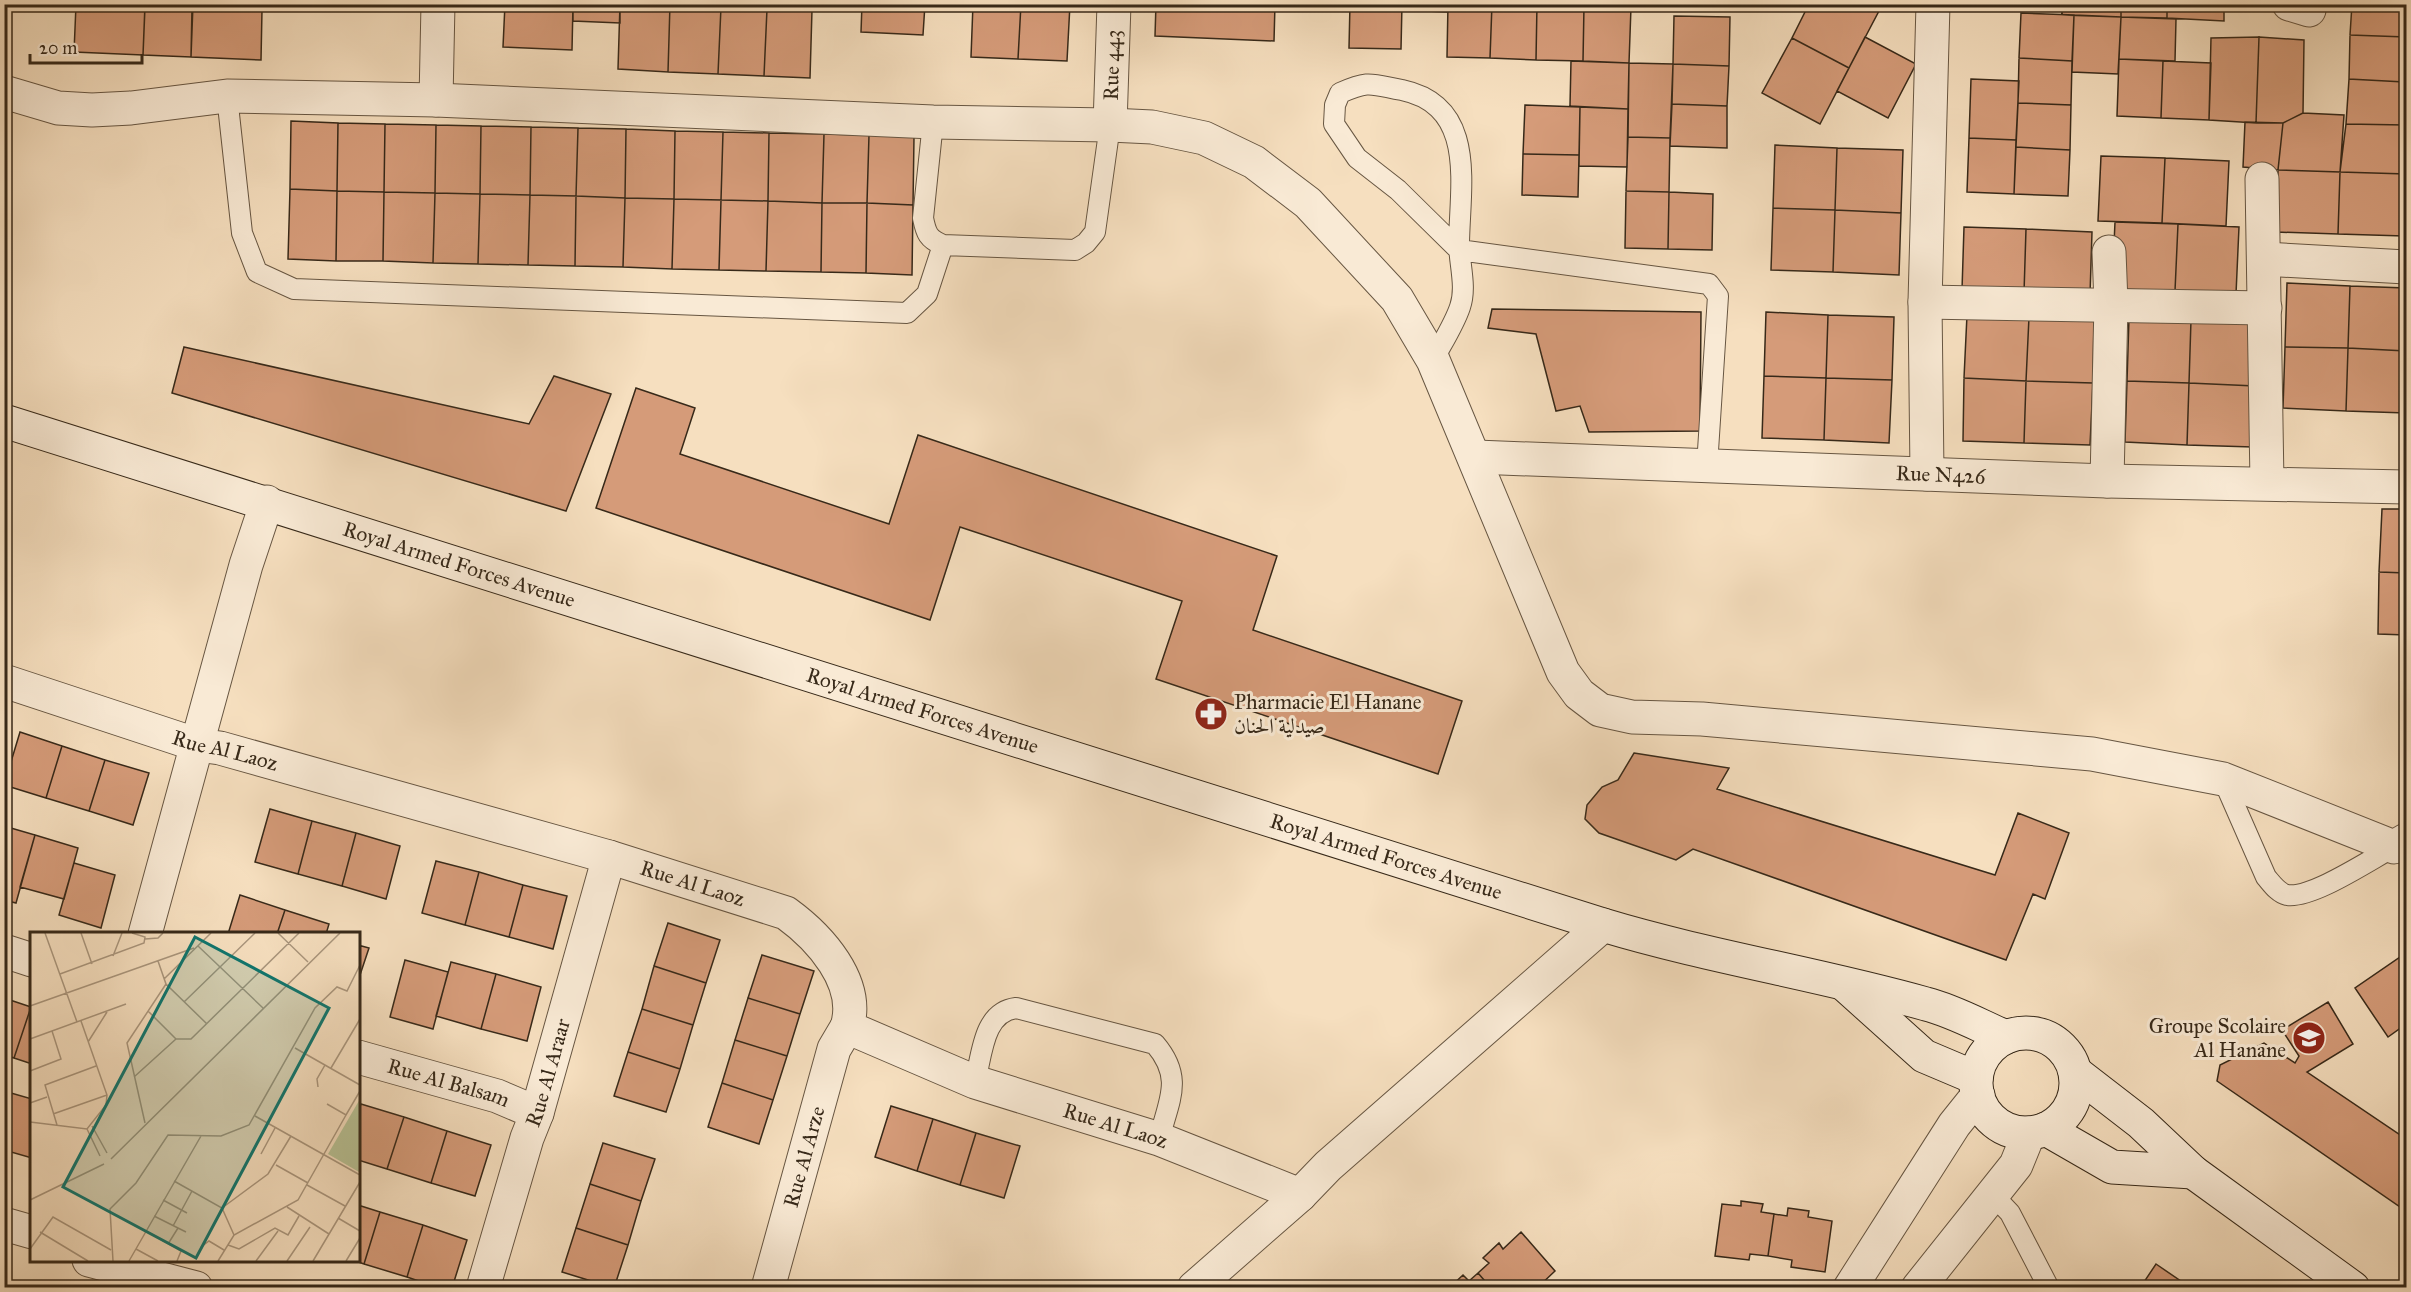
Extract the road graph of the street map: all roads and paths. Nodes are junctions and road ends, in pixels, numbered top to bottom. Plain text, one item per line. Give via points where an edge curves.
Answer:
1 (438, 4) edge
2 (1114, 4) edge
3 (1930, 5) edge
4 (4, 92) edge
5 (227, 96) junction
6 (436, 100) junction
7 (933, 122) junction
8 (1110, 125) junction
9 (2262, 179) dead end
10 (943, 245) junction
11 (1459, 250) junction
12 (2109, 252) dead end
13 (2264, 259) junction
14 (2406, 267) edge
15 (1926, 302) junction
16 (2111, 303) junction
17 (2265, 308) junction
18 (1433, 360) junction
19 (4, 421) edge
20 (1476, 457) junction
21 (1707, 466) junction
22 (1927, 474) junction
23 (2107, 481) junction
24 (2266, 483) junction
25 (2406, 487) edge
26 (267, 502) junction
27 (4, 681) edge
28 (198, 745) junction
29 (2223, 779) junction
30 (2400, 843) edge
31 (609, 856) junction
32 (1603, 925) junction
33 (145, 932) edge
34 (4, 951) edge
35 (30, 959) edge
36 (1844, 984) junction
37 (847, 1027) junction
38 (2006, 1037) junction
39 (360, 1058) edge
40 (2075, 1072) junction
41 (975, 1082) junction
42 (1977, 1087) junction
43 (537, 1113) junction
44 (2038, 1131) junction
45 (1159, 1139) junction
46 (2193, 1172) junction
47 (1300, 1195) junction
48 (1994, 1196) junction
49 (4, 1224) edge
50 (30, 1231) edge
51 (90, 1262) edge
52 (96, 1262) edge
53 (117, 1287) edge
54 (196, 1287) edge
55 (483, 1287) edge
56 (768, 1287) edge
57 (1194, 1287) edge
58 (1850, 1287) edge
59 (1917, 1287) edge
60 (2049, 1287) edge
61 (2353, 1287) edge

1 - 6 street
2 - 8 street, Rue 443
3 - 15 street
4 - 5 street via 58,108 92,110
5 - 6 street
5 - 10 lane via 242,233 257,272 294,289 907,313 927,294
6 - 7 street
7 - 8 street
7 - 10 lane via 923,218 931,240
8 - 10 lane via 1095,232 1086,243 1075,250
8 - 18 street via 1152,127 1204,138 1254,162 1308,203 1359,255 1396,299
9 - 13 street
11 - 11 lane via 1461,148 1447,114 1432,101 1415,94 1365,82 1340,93 1334,124 1357,158 1398,190
11 - 18 lane via 1461,305
11 - 21 lane via 1709,284 1718,296
12 - 16 street
13 - 14 street
13 - 17 street
15 - 16 street
15 - 22 street
16 - 17 street
16 - 23 street
17 - 24 street
18 - 20 street
19 - 26 street, Royal Armed Forces Avenue
20 - 21 street, Rue N426
20 - 29 street via 1563,672 1580,694 1600,710 1632,717 1702,719 2092,754
21 - 22 street, Rue N426
22 - 23 street, Rue N426
23 - 24 street, Rue N426
24 - 25 street, Rue N426
26 - 28 street
26 - 32 street, Royal Armed Forces Avenue
27 - 28 street, Rue Al Laoz
28 - 31 street, Rue Al Laoz
28 - 33 street
29 - 30 street
29 - 30 lane via 2266,877 2276,890 2285,894 2298,895 2315,889
31 - 37 street, Rue Al Laoz via 786,913 809,930 843,978 851,1014
31 - 43 street, Rue Al Araar
32 - 36 street, Royal Armed Forces Avenue
32 - 47 street via 1328,1166
34 - 35 street
36 - 38 street, Royal Armed Forces Avenue via 1929,1004
36 - 42 street, Royal Armed Forces Avenue via 1924,1056
37 - 41 street, Rue Al Laoz
37 - 56 street, Rue Al Arze via 834,1049
38 - 40 street via 2040,1035 2056,1043
38 - 42 street via 1981,1061
39 - 43 street, Rue Al Balsam via 497,1096
40 - 44 street via 2071,1106 2061,1120
40 - 46 street via 2141,1123
41 - 45 street, Rue Al Laoz
41 - 45 lane via 992,1021 1008,1009 1155,1044 1168,1059 1174,1079
42 - 44 street via 1985,1111 1996,1124 2013,1131
42 - 58 street
43 - 55 street, Rue Al Araar
44 - 46 street via 2112,1167
44 - 48 street
45 - 47 street, Rue Al Laoz
46 - 61 street
47 - 57 street
48 - 59 street
48 - 60 lane via 2010,1213
49 - 50 street
51 - 53 street
52 - 54 street

